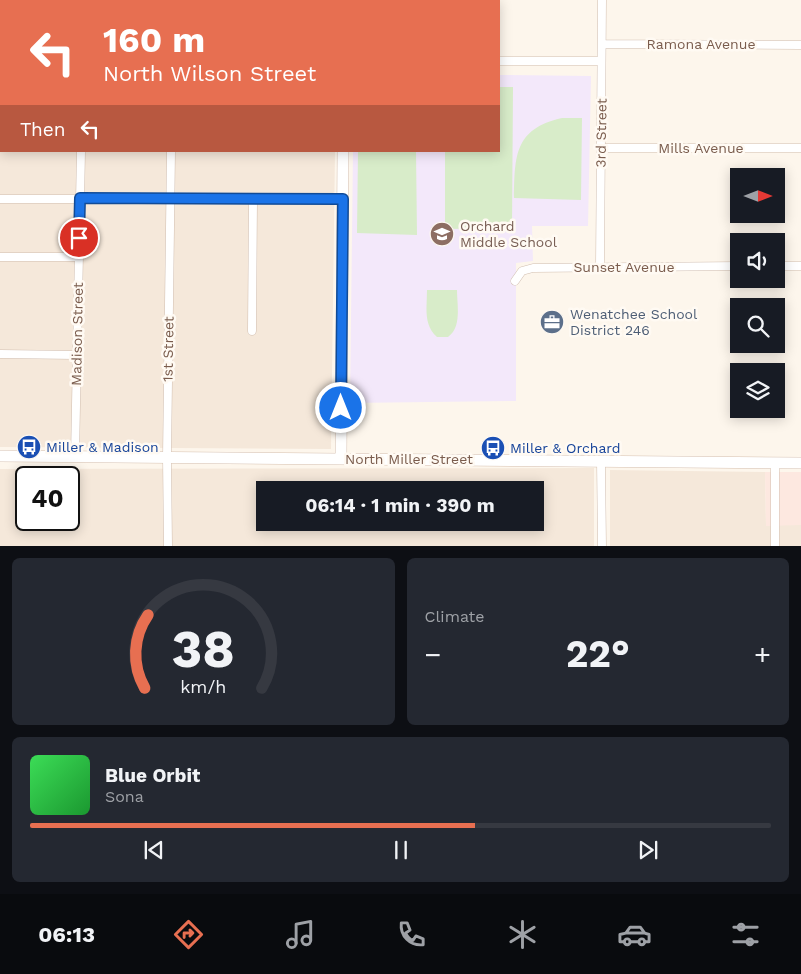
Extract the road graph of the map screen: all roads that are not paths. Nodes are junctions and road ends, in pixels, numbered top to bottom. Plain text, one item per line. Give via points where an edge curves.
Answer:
1 (602, 0) edge
2 (602, 44) junction
3 (801, 45) edge
4 (500, 61) edge
5 (601, 61) junction
6 (600, 148) junction
7 (801, 148) edge
8 (81, 152) edge
9 (171, 152) edge
10 (343, 152) edge
11 (80, 198) junction
12 (0, 199) edge
13 (170, 199) junction
14 (254, 199) junction
15 (343, 199) junction
16 (0, 257) edge
17 (79, 258) junction
18 (600, 266) junction
19 (730, 266) edge
20 (785, 266) edge
21 (801, 266) edge
22 (515, 281) dead end
23 (252, 331) dead end
24 (0, 354) edge
25 (76, 355) junction
26 (0, 456) edge
27 (75, 456) junction
28 (167, 457) junction
29 (341, 459) junction
30 (601, 460) junction
31 (775, 463) junction
32 (801, 463) edge
33 (168, 546) edge
34 (602, 546) edge
35 (775, 546) edge

1 - 2 street, 3rd Street
2 - 3 street, Ramona Avenue
2 - 5 street, 3rd Street
4 - 5 street
5 - 6 street, 3rd Street
6 - 7 street, Mills Avenue
6 - 18 street, 3rd Street
8 - 11 street, Madison Street
9 - 13 street, 1st Street
10 - 15 main road
11 - 12 street
11 - 13 street
11 - 17 street, Madison Street
13 - 14 street
13 - 28 street, 1st Street
14 - 15 street
14 - 23 street
15 - 29 main road
16 - 17 street
17 - 25 street, Madison Street
18 - 19 street, Sunset Avenue
18 - 22 street, Sunset Avenue via 533,268 522,271
20 - 21 street
24 - 25 street
25 - 27 street, Madison Street
26 - 27 main road, North Miller Street
27 - 28 main road, North Miller Street
28 - 29 main road, North Miller Street
28 - 33 street, 1st Street
29 - 30 main road, North Miller Street
30 - 31 main road, North Miller Street
30 - 34 street
31 - 32 main road, North Miller Street
31 - 35 street

